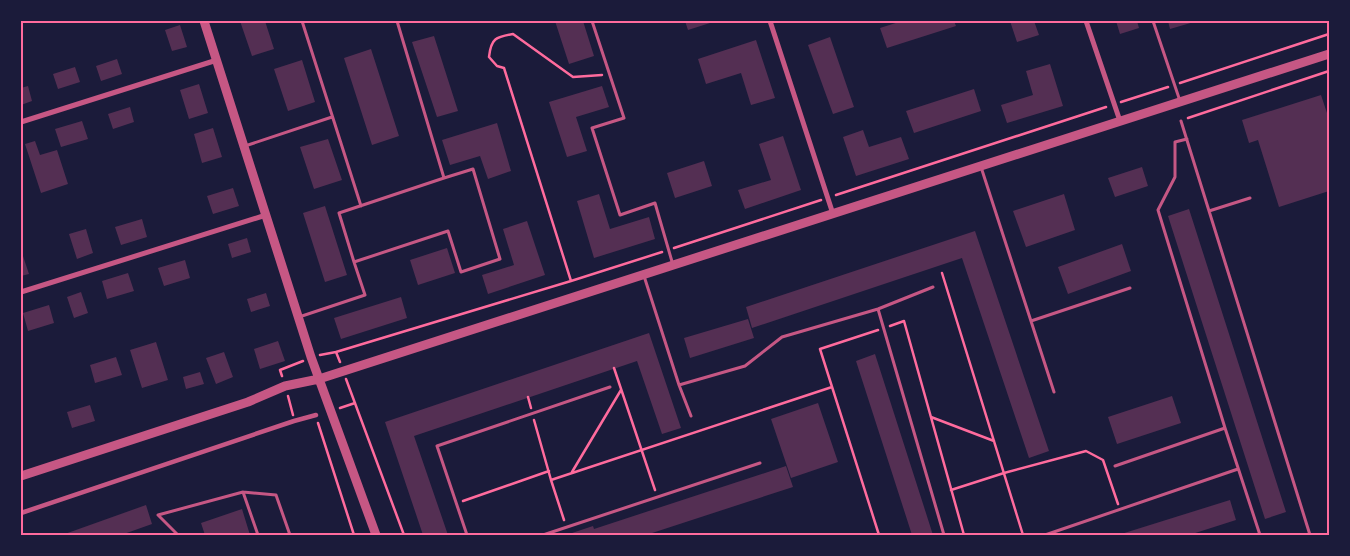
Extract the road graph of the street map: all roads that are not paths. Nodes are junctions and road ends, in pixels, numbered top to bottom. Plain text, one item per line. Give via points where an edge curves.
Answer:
1 (204, 21) edge
2 (302, 21) edge
3 (397, 21) edge
4 (592, 21) edge
5 (770, 21) edge
6 (1086, 21) edge
7 (1153, 21) edge
8 (1329, 54) edge
9 (217, 60) junction
10 (1180, 102) junction
11 (332, 117) junction
12 (1120, 121) junction
13 (1181, 121) road end
14 (21, 122) edge
15 (1187, 139) junction
16 (244, 146) junction
17 (980, 166) junction
18 (444, 178) junction
19 (1250, 198) dead end
20 (361, 206) junction
21 (1209, 211) junction
22 (833, 214) junction
23 (267, 215) junction
24 (354, 262) junction
25 (674, 266) junction
26 (643, 275) junction
27 (933, 288) dead end
28 (1130, 288) dead end
29 (21, 292) edge
30 (878, 310) junction
31 (299, 317) junction
32 (1031, 321) junction
33 (319, 379) junction
34 (679, 385) junction
35 (610, 387) dead end
36 (1054, 392) dead end
37 (316, 415) road end
38 (692, 416) dead end
39 (1225, 428) junction
40 (760, 463) dead end
41 (1115, 466) dead end
42 (1238, 469) junction
43 (21, 476) edge
44 (243, 492) junction
45 (21, 514) edge
46 (178, 535) edge
47 (258, 535) edge
48 (290, 535) edge
49 (376, 535) edge
50 (466, 535) edge
51 (543, 535) edge
52 (944, 535) edge
53 (1044, 535) edge
54 (1260, 535) edge
55 (1310, 535) edge

1 - 9 street
2 - 11 lane
3 - 18 lane
4 - 25 lane via 624,118 592,128 620,215 655,203
5 - 22 street
6 - 12 street
7 - 10 lane
8 - 10 street
9 - 14 street
9 - 16 street
10 - 12 street
11 - 16 lane
11 - 20 lane
12 - 17 street
13 - 15 lane
15 - 21 lane
15 - 39 lane via 1175,142 1175,177 1158,210
16 - 23 street
17 - 22 street
17 - 32 lane
18 - 20 lane
18 - 24 lane via 473,169 500,259 461,272 448,231
19 - 21 lane
20 - 24 lane via 339,213
21 - 55 lane
22 - 25 street
23 - 29 street
23 - 31 street
24 - 31 lane via 365,295
25 - 26 street
26 - 33 street
26 - 34 lane
27 - 30 lane
28 - 32 lane
30 - 34 lane via 782,337 745,366
30 - 52 lane
31 - 33 street
32 - 36 lane
33 - 43 street via 285,386 248,402
33 - 49 street
34 - 38 lane
35 - 50 lane via 437,446
37 - 45 street
39 - 41 lane
39 - 42 lane
40 - 51 lane
42 - 53 lane
42 - 54 lane
44 - 46 lane via 158,515
44 - 47 lane
44 - 48 lane via 276,495

